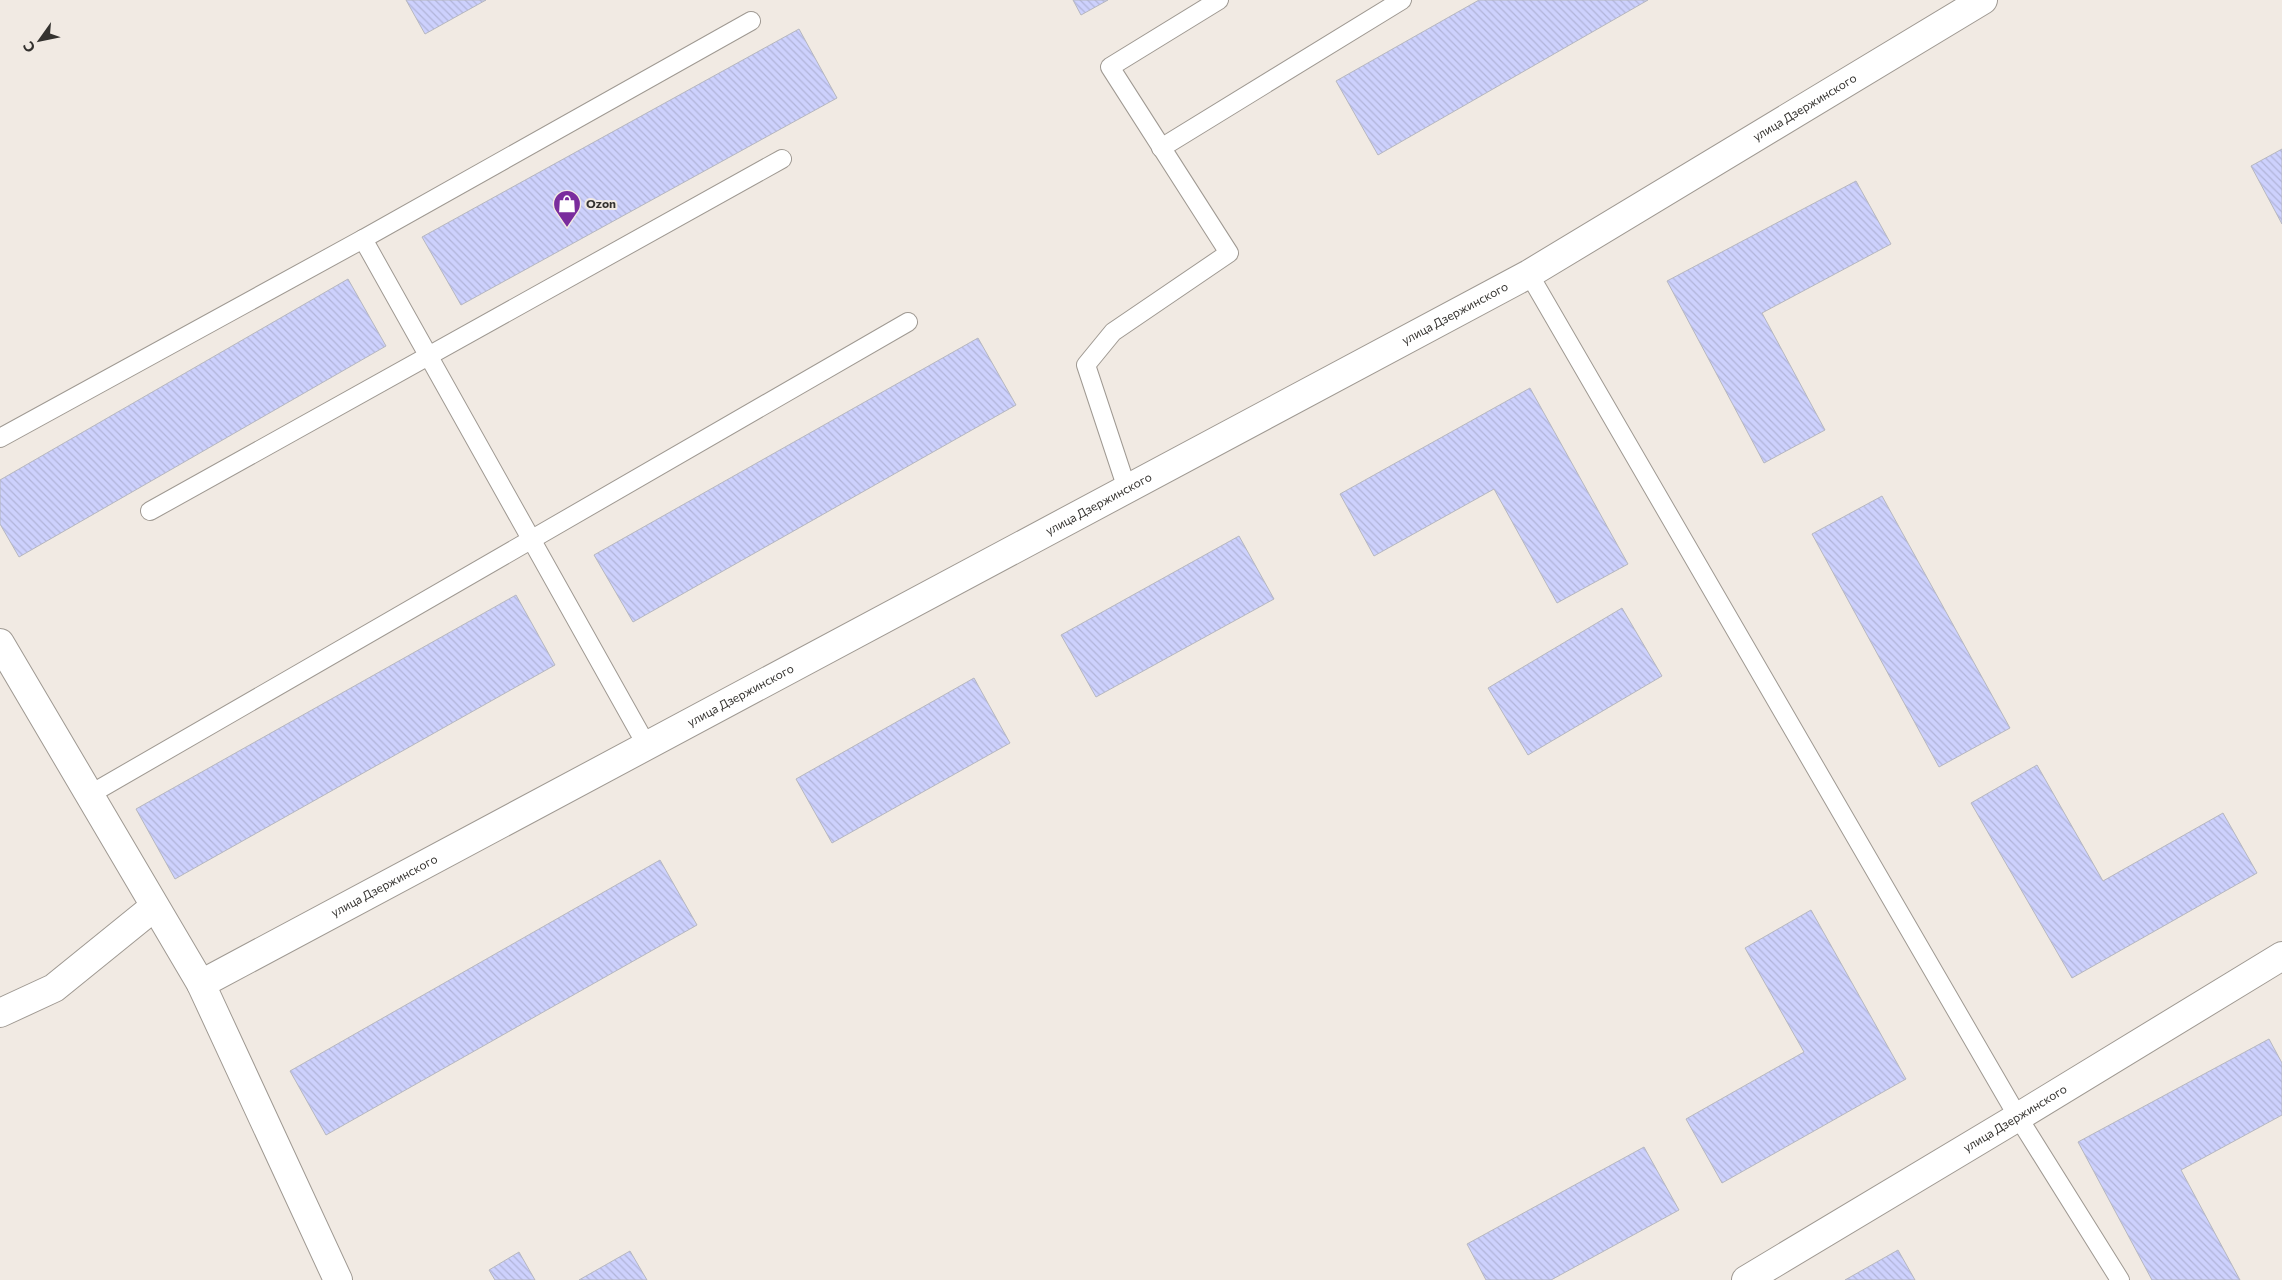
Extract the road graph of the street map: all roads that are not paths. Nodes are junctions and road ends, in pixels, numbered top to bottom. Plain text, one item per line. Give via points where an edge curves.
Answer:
1 (1219, 0) edge
2 (1402, 0) edge
3 (1983, 0) edge
4 (751, 21) dead end
5 (1161, 148) junction
6 (782, 159) dead end
7 (363, 239) junction
8 (1529, 274) junction
9 (908, 322) dead end
10 (428, 356) junction
11 (0, 438) edge
12 (1127, 489) junction
13 (150, 510) dead end
14 (532, 540) junction
15 (0, 643) edge
16 (647, 746) junction
17 (89, 795) junction
18 (154, 907) junction
19 (2282, 956) edge
20 (201, 984) junction
21 (0, 1013) edge
22 (2018, 1117) junction
23 (338, 1280) edge
24 (1746, 1280) edge
25 (2120, 1280) edge

1 - 5 lane via 1110,67
2 - 5 lane
3 - 8 street, улица Дзержинского
4 - 7 lane
5 - 12 lane via 1228,253 1113,332 1086,365
6 - 10 lane
7 - 10 lane
7 - 11 lane
8 - 12 street, улица Дзержинского
8 - 22 lane
9 - 14 lane
10 - 13 lane
10 - 14 lane
12 - 16 street, улица Дзержинского
14 - 16 lane
14 - 17 lane
15 - 17 street
16 - 20 street, улица Дзержинского
17 - 18 street
18 - 20 street
18 - 21 street via 54,988
19 - 22 street, улица Дзержинского
20 - 23 street
22 - 24 street, улица Дзержинского
22 - 25 lane

